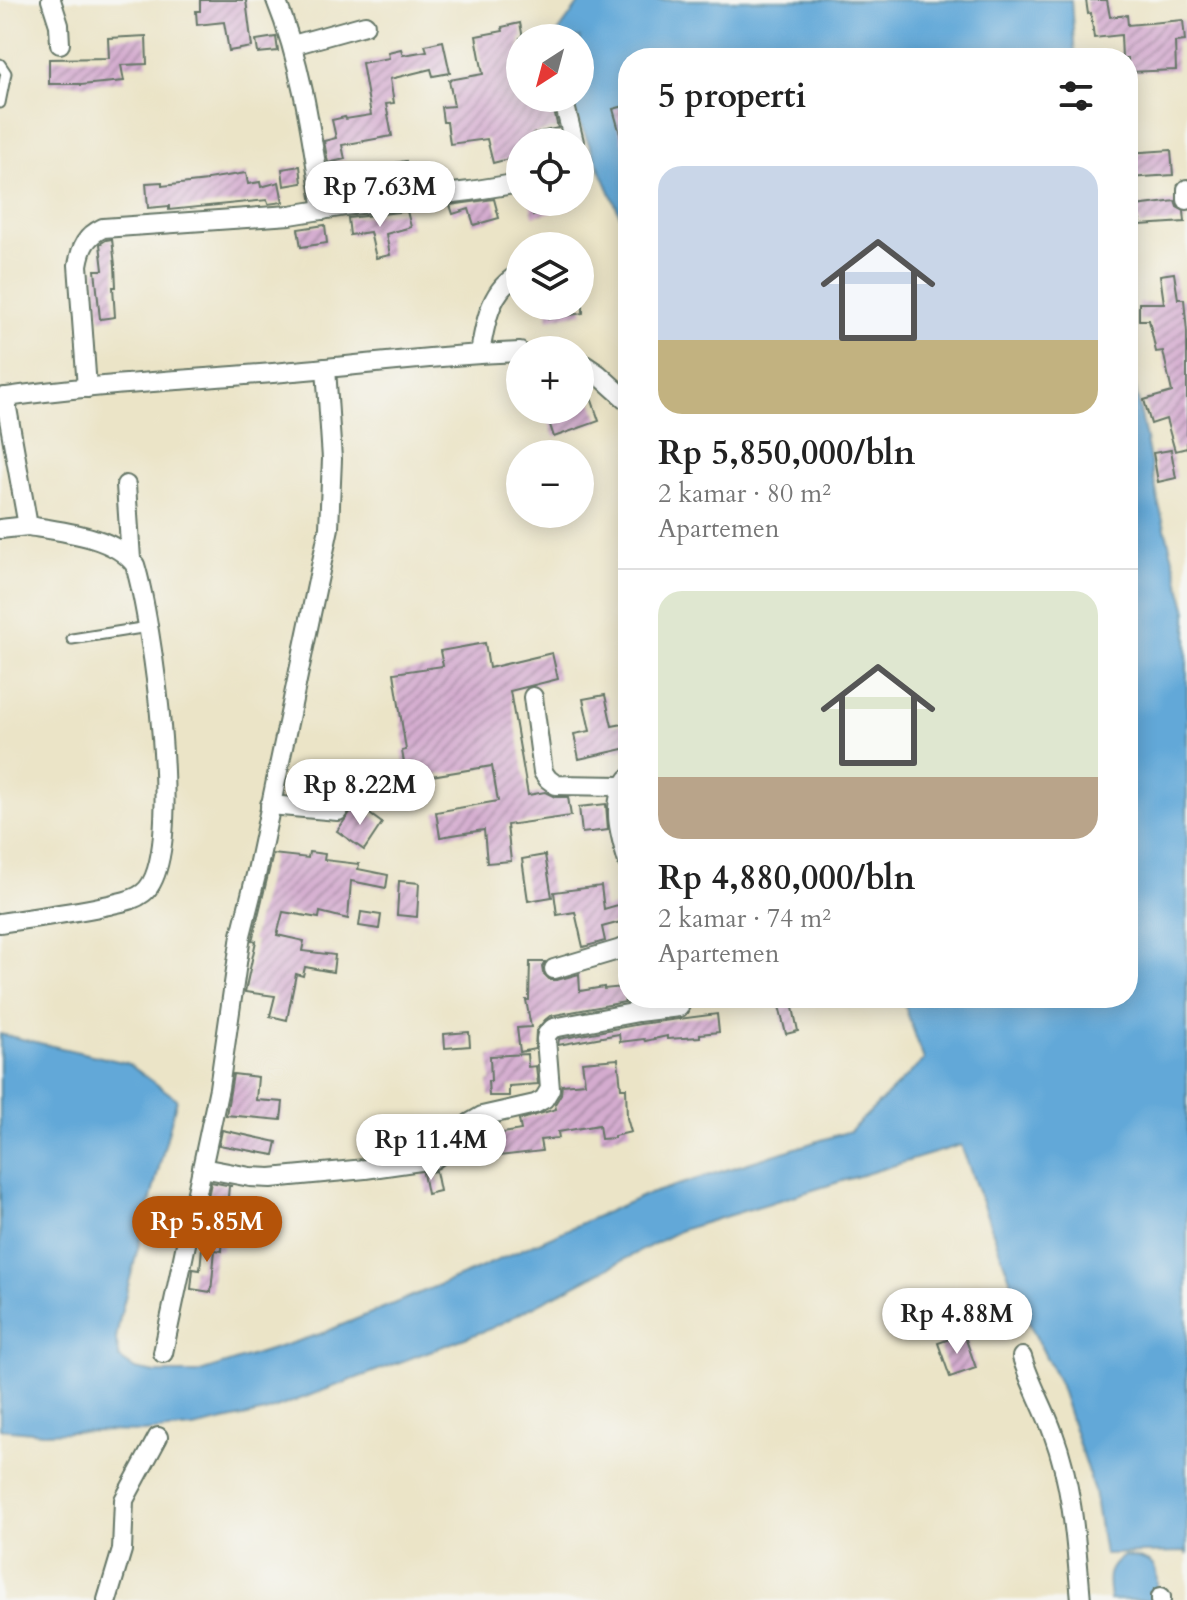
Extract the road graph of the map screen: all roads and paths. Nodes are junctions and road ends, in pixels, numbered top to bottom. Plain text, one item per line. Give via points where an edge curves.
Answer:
1 (51, 0) edge
2 (276, 0) edge
3 (365, 25) dead end
4 (60, 44) dead end
5 (293, 45) junction
6 (0, 64) edge
7 (0, 103) edge
8 (506, 185) edge
9 (1187, 189) edge
10 (1187, 200) edge
11 (323, 210) junction
12 (506, 286) edge
13 (506, 352) edge
14 (480, 353) junction
15 (326, 368) junction
16 (594, 371) edge
17 (87, 388) junction
18 (618, 392) edge
19 (3, 397) edge
20 (126, 485) dead end
21 (28, 526) junction
22 (0, 529) edge
23 (131, 559) junction
24 (148, 627) junction
25 (72, 639) dead end
26 (533, 697) dead end
27 (618, 782) edge
28 (270, 805) junction
29 (338, 811) dead end
30 (0, 923) edge
31 (618, 950) edge
32 (554, 969) dead end
33 (671, 1008) edge
34 (202, 1168) junction
35 (163, 1353) dead end
36 (1022, 1357) dead end
37 (158, 1437) dead end
38 (107, 1600) edge
39 (1081, 1600) edge

1 - 4 street
2 - 5 street
3 - 5 street
5 - 11 street
6 - 7 lane via 6,73
8 - 11 street
9 - 10 street
11 - 17 street via 96,231 84,243 78,265
12 - 14 street via 486,318
13 - 14 street
14 - 15 street
15 - 17 street
15 - 28 street via 332,459 329,528
16 - 18 street
17 - 19 street
19 - 21 street
20 - 23 street
21 - 22 street
21 - 23 street via 88,538
23 - 24 street
24 - 25 lane
24 - 30 street via 164,793 163,845 153,881 130,900
26 - 27 street via 548,779 556,785
28 - 29 street
28 - 34 street via 241,935
31 - 32 street
33 - 34 street via 553,1028 546,1039 548,1096 482,1116 434,1159 271,1178
34 - 35 street
36 - 39 street via 1053,1433 1072,1505
37 - 38 street via 124,1500 122,1550

